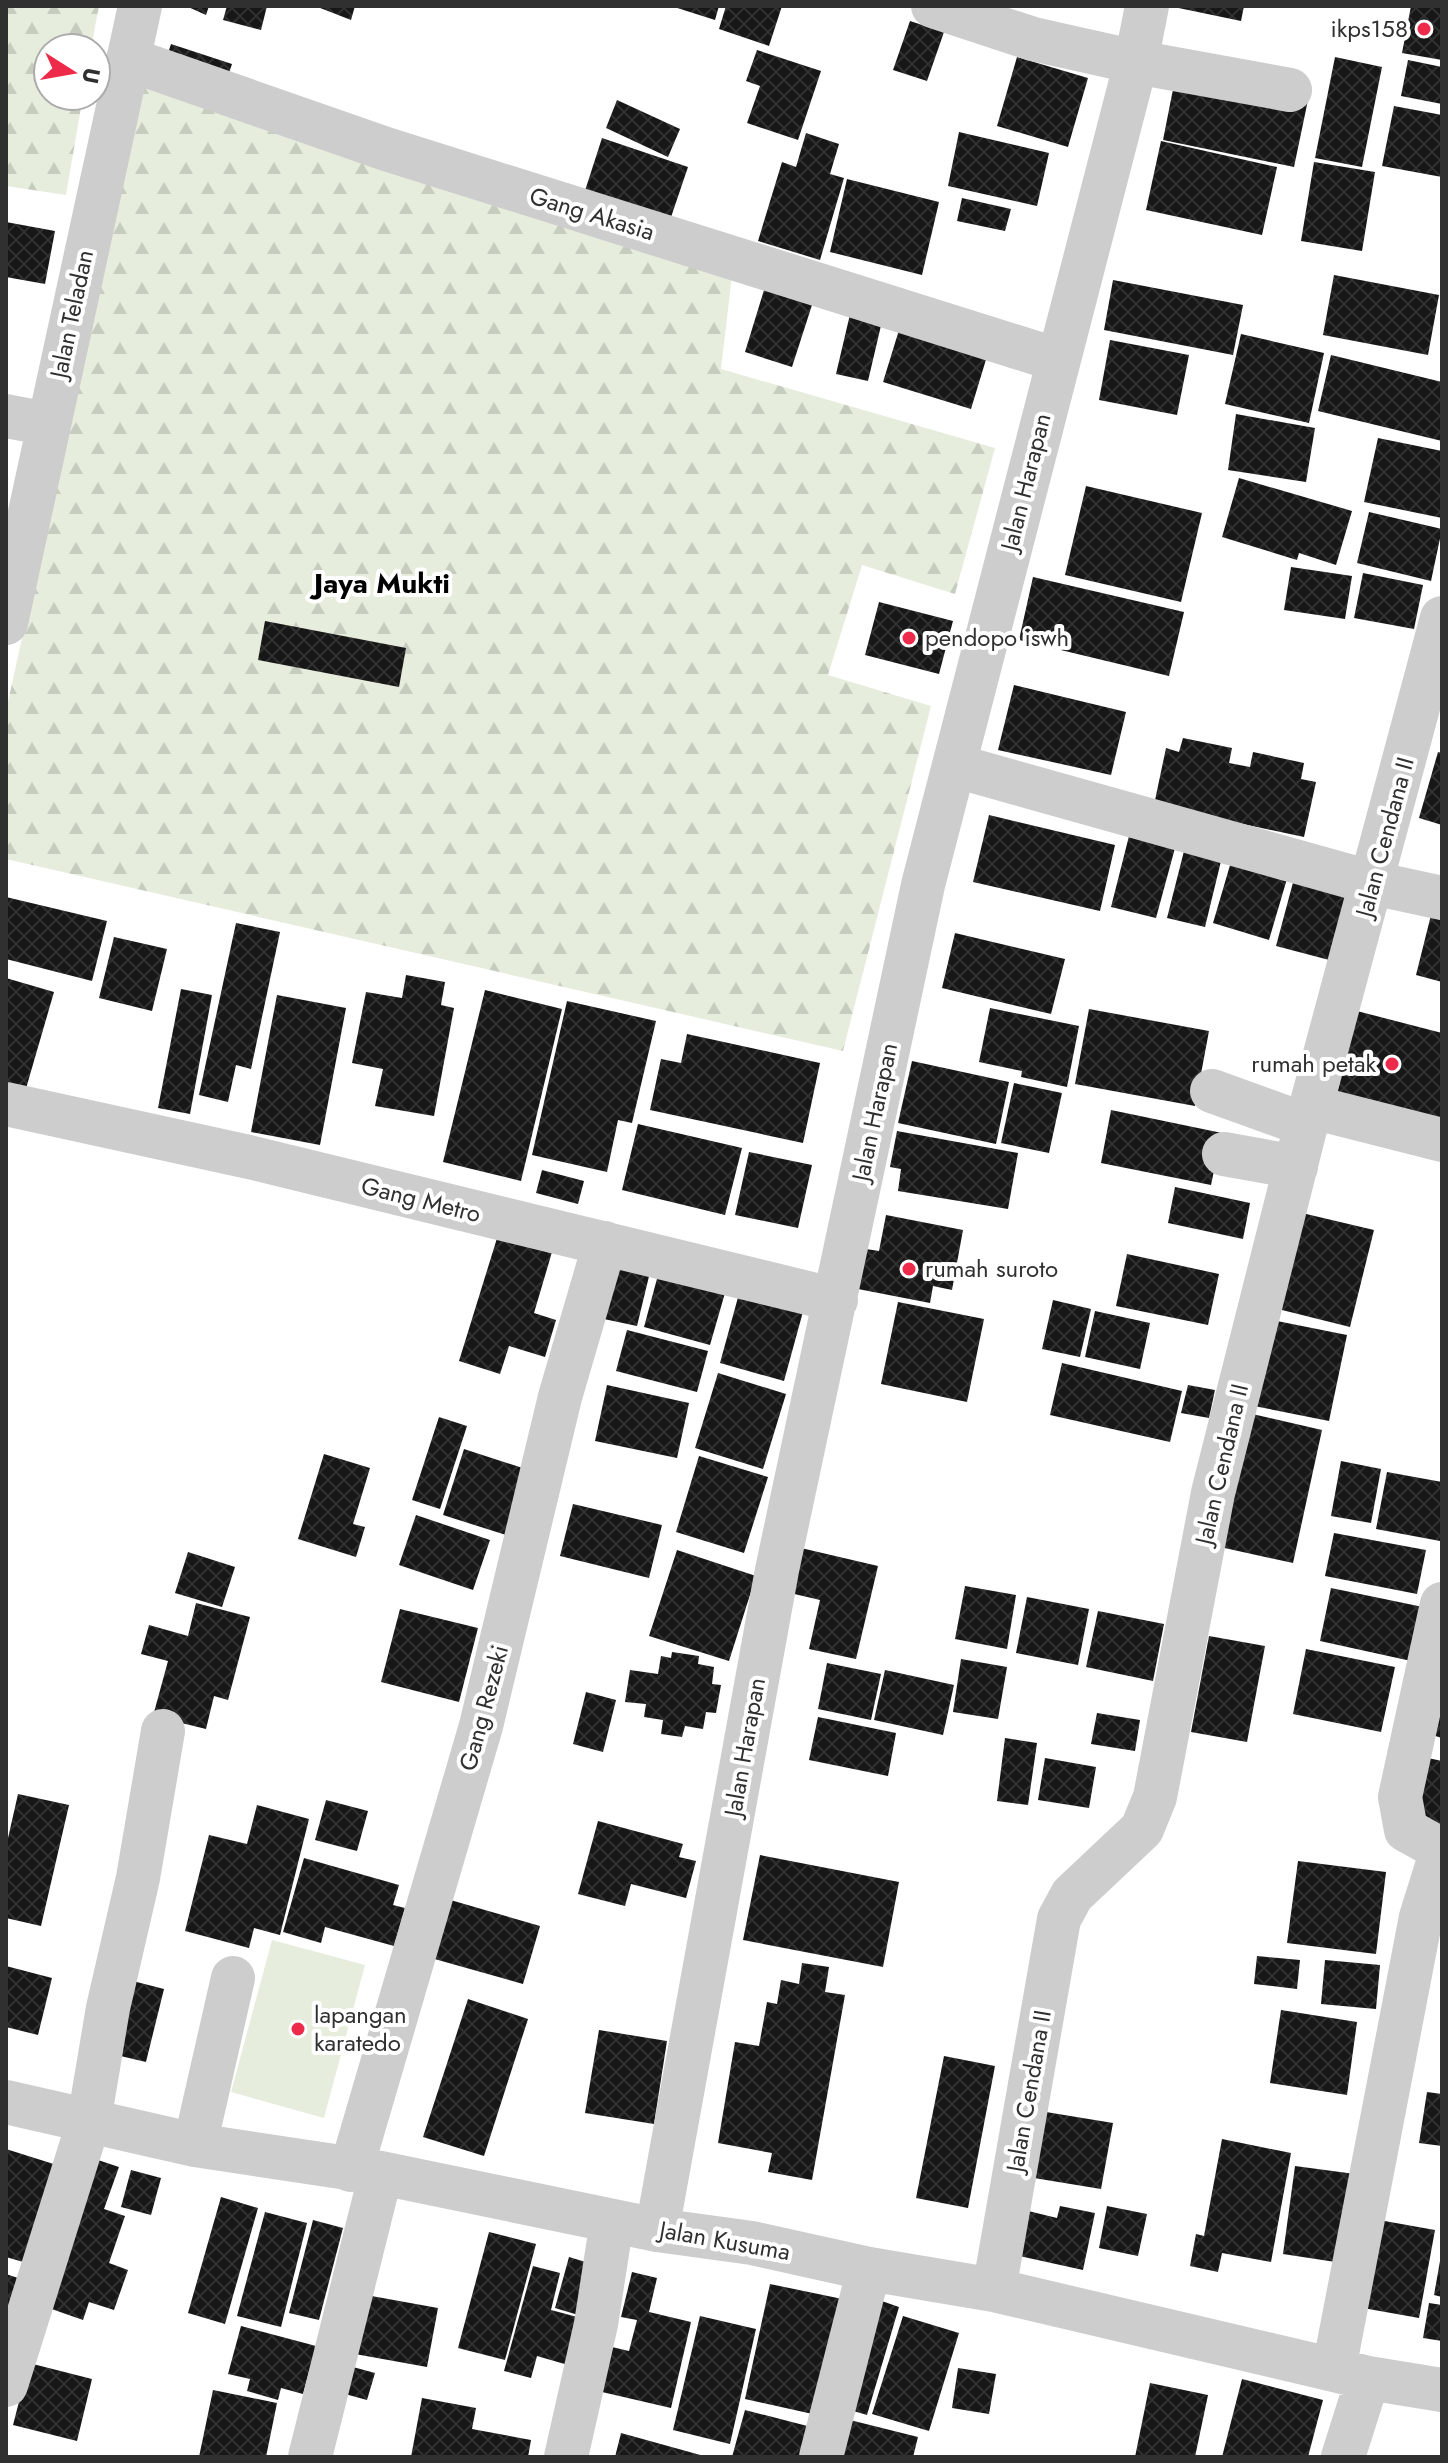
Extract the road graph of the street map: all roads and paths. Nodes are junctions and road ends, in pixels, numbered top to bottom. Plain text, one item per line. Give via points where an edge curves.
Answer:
1 (140, 6) edge
2 (933, 6) edge
3 (1147, 6) edge
4 (128, 59) junction
5 (1136, 62) junction
6 (1290, 90) dead end
7 (1058, 360) junction
8 (6, 416) edge
9 (48, 424) junction
10 (1442, 618) edge
11 (6, 623) edge
12 (956, 766) junction
13 (1373, 883) junction
14 (1442, 898) edge
15 (1212, 1091) dead end
16 (6, 1104) edge
17 (1309, 1116) junction
18 (1442, 1140) edge
19 (1224, 1154) dead end
20 (1296, 1167) junction
21 (605, 1243) junction
22 (836, 1300) junction
23 (1442, 1604) edge
24 (163, 1731) dead end
25 (233, 1978) dead end
26 (6, 2102) edge
27 (89, 2121) junction
28 (195, 2145) junction
29 (366, 2172) junction
30 (612, 2221) junction
31 (657, 2230) junction
32 (869, 2269) junction
33 (994, 2290) junction
34 (1351, 2374) junction
35 (6, 2385) edge
36 (1442, 2390) edge
37 (310, 2457) edge
38 (566, 2457) edge
39 (821, 2457) edge
40 (1343, 2457) edge

1 - 4 street, Jalan Teladan
2 - 5 street via 1033,39
3 - 5 street, Jalan Harapan
4 - 7 street, Gang Akasia via 386,149
4 - 9 street, Jalan Teladan
5 - 6 street
5 - 7 street, Jalan Harapan
7 - 12 street, Jalan Harapan
8 - 9 street
9 - 11 street, Jalan Teladan
10 - 13 street, Jalan Cendana II
12 - 13 street
12 - 22 street, Jalan Harapan via 923,885
13 - 14 street
13 - 17 street, Jalan Cendana II
15 - 17 street
16 - 21 street, Gang Metro
17 - 18 street
17 - 20 street, Jalan Cendana II
19 - 20 street
20 - 33 street, Jalan Cendana II via 1213,1493 1155,1797 1142,1829 1072,1895 1059,1919
21 - 22 street, Gang Metro
21 - 29 street, Gang Rezeki via 560,1397
22 - 31 street, Jalan Harapan via 777,1570
23 - 34 street via 1400,1797 1406,1830 1442,1850 1421,1917
24 - 27 street
25 - 28 street
26 - 27 street, Jalan Kusuma
27 - 28 street, Jalan Kusuma
27 - 35 street
28 - 29 street, Jalan Kusuma
29 - 30 street, Jalan Kusuma
29 - 37 street, Gang Rezeki
30 - 31 street, Jalan Kusuma
30 - 38 street via 596,2324
31 - 32 street, Jalan Kusuma via 752,2243
32 - 33 street, Jalan Kusuma
32 - 39 street
33 - 34 street, Jalan Kusuma
34 - 36 street, Jalan Kusuma
34 - 40 street

